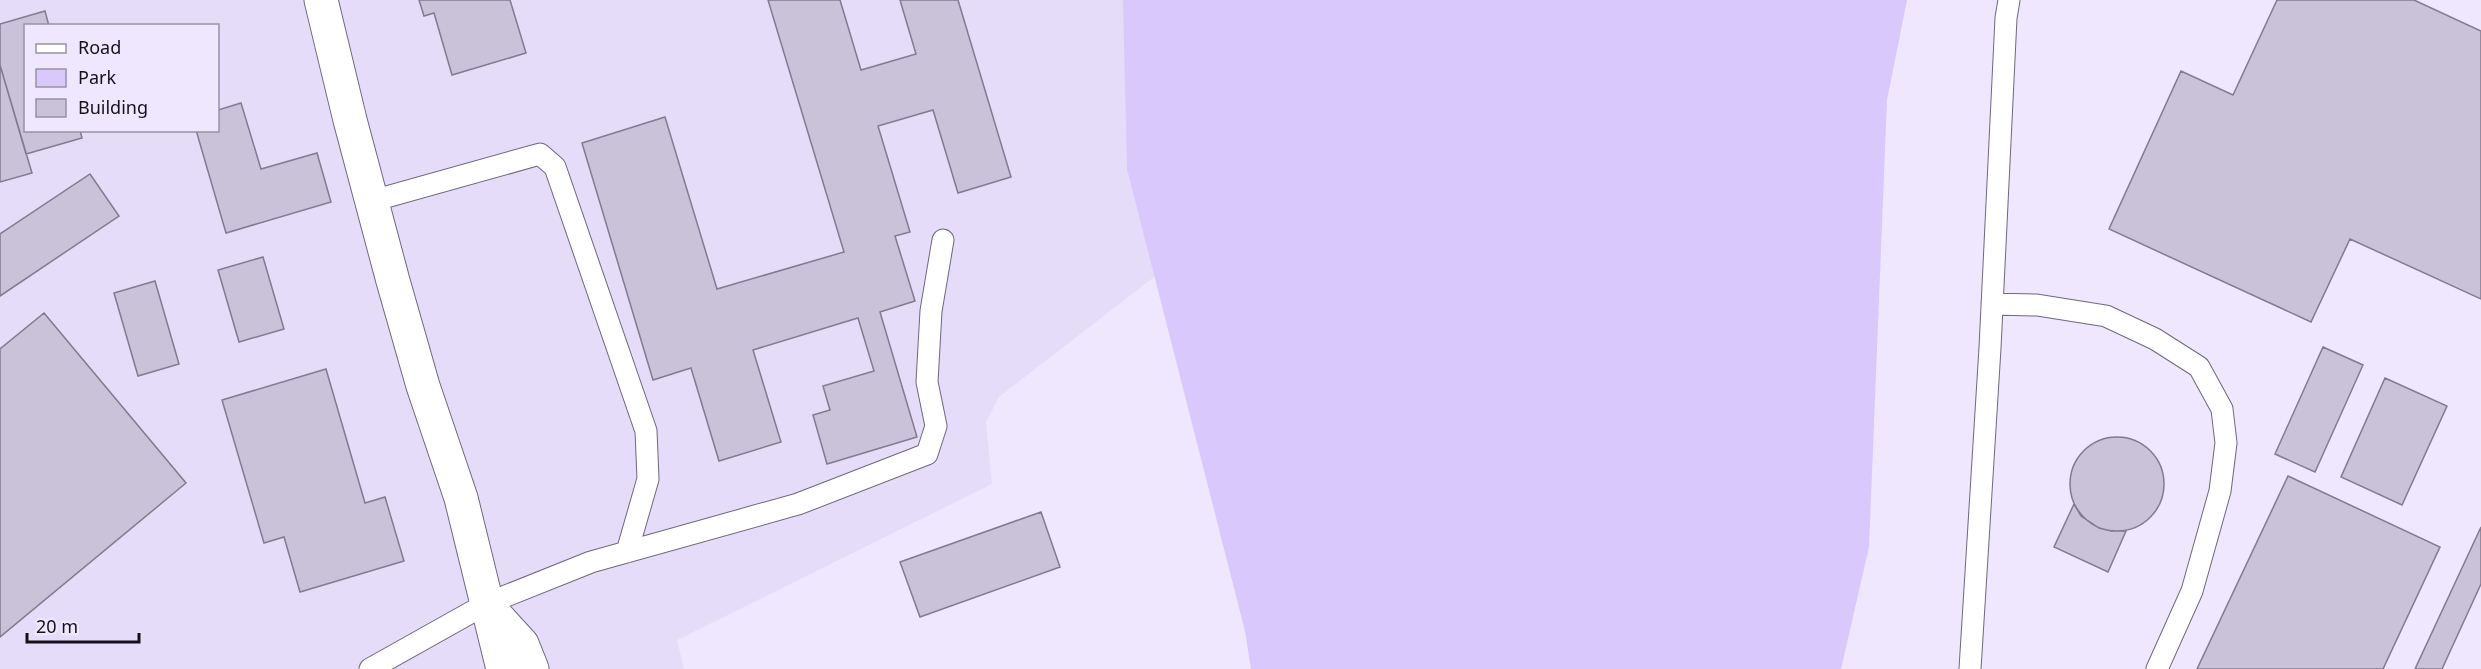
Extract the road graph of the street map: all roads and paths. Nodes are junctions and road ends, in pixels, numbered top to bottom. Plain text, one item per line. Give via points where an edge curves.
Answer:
1 (321, 0) edge
2 (2009, 0) edge
3 (372, 201) junction
4 (943, 240) dead end
5 (1992, 304) junction
6 (627, 552) junction
7 (486, 604) junction
8 (370, 669) edge
9 (478, 669) edge
10 (503, 669) edge
11 (532, 669) edge
12 (1970, 669) edge
13 (2157, 669) edge

1 - 3 street
2 - 5 lane
3 - 6 lane via 540,154 555,167 646,431 648,479
3 - 7 street via 423,386 461,498
4 - 6 lane via 931,311 927,382 936,426 927,454 798,504
5 - 12 lane
5 - 13 lane via 2037,305 2106,316 2155,339 2199,367 2222,409 2226,443 2220,491 2192,591
6 - 7 lane via 591,562
7 - 8 lane
7 - 9 street
7 - 10 street
7 - 11 street via 522,644

